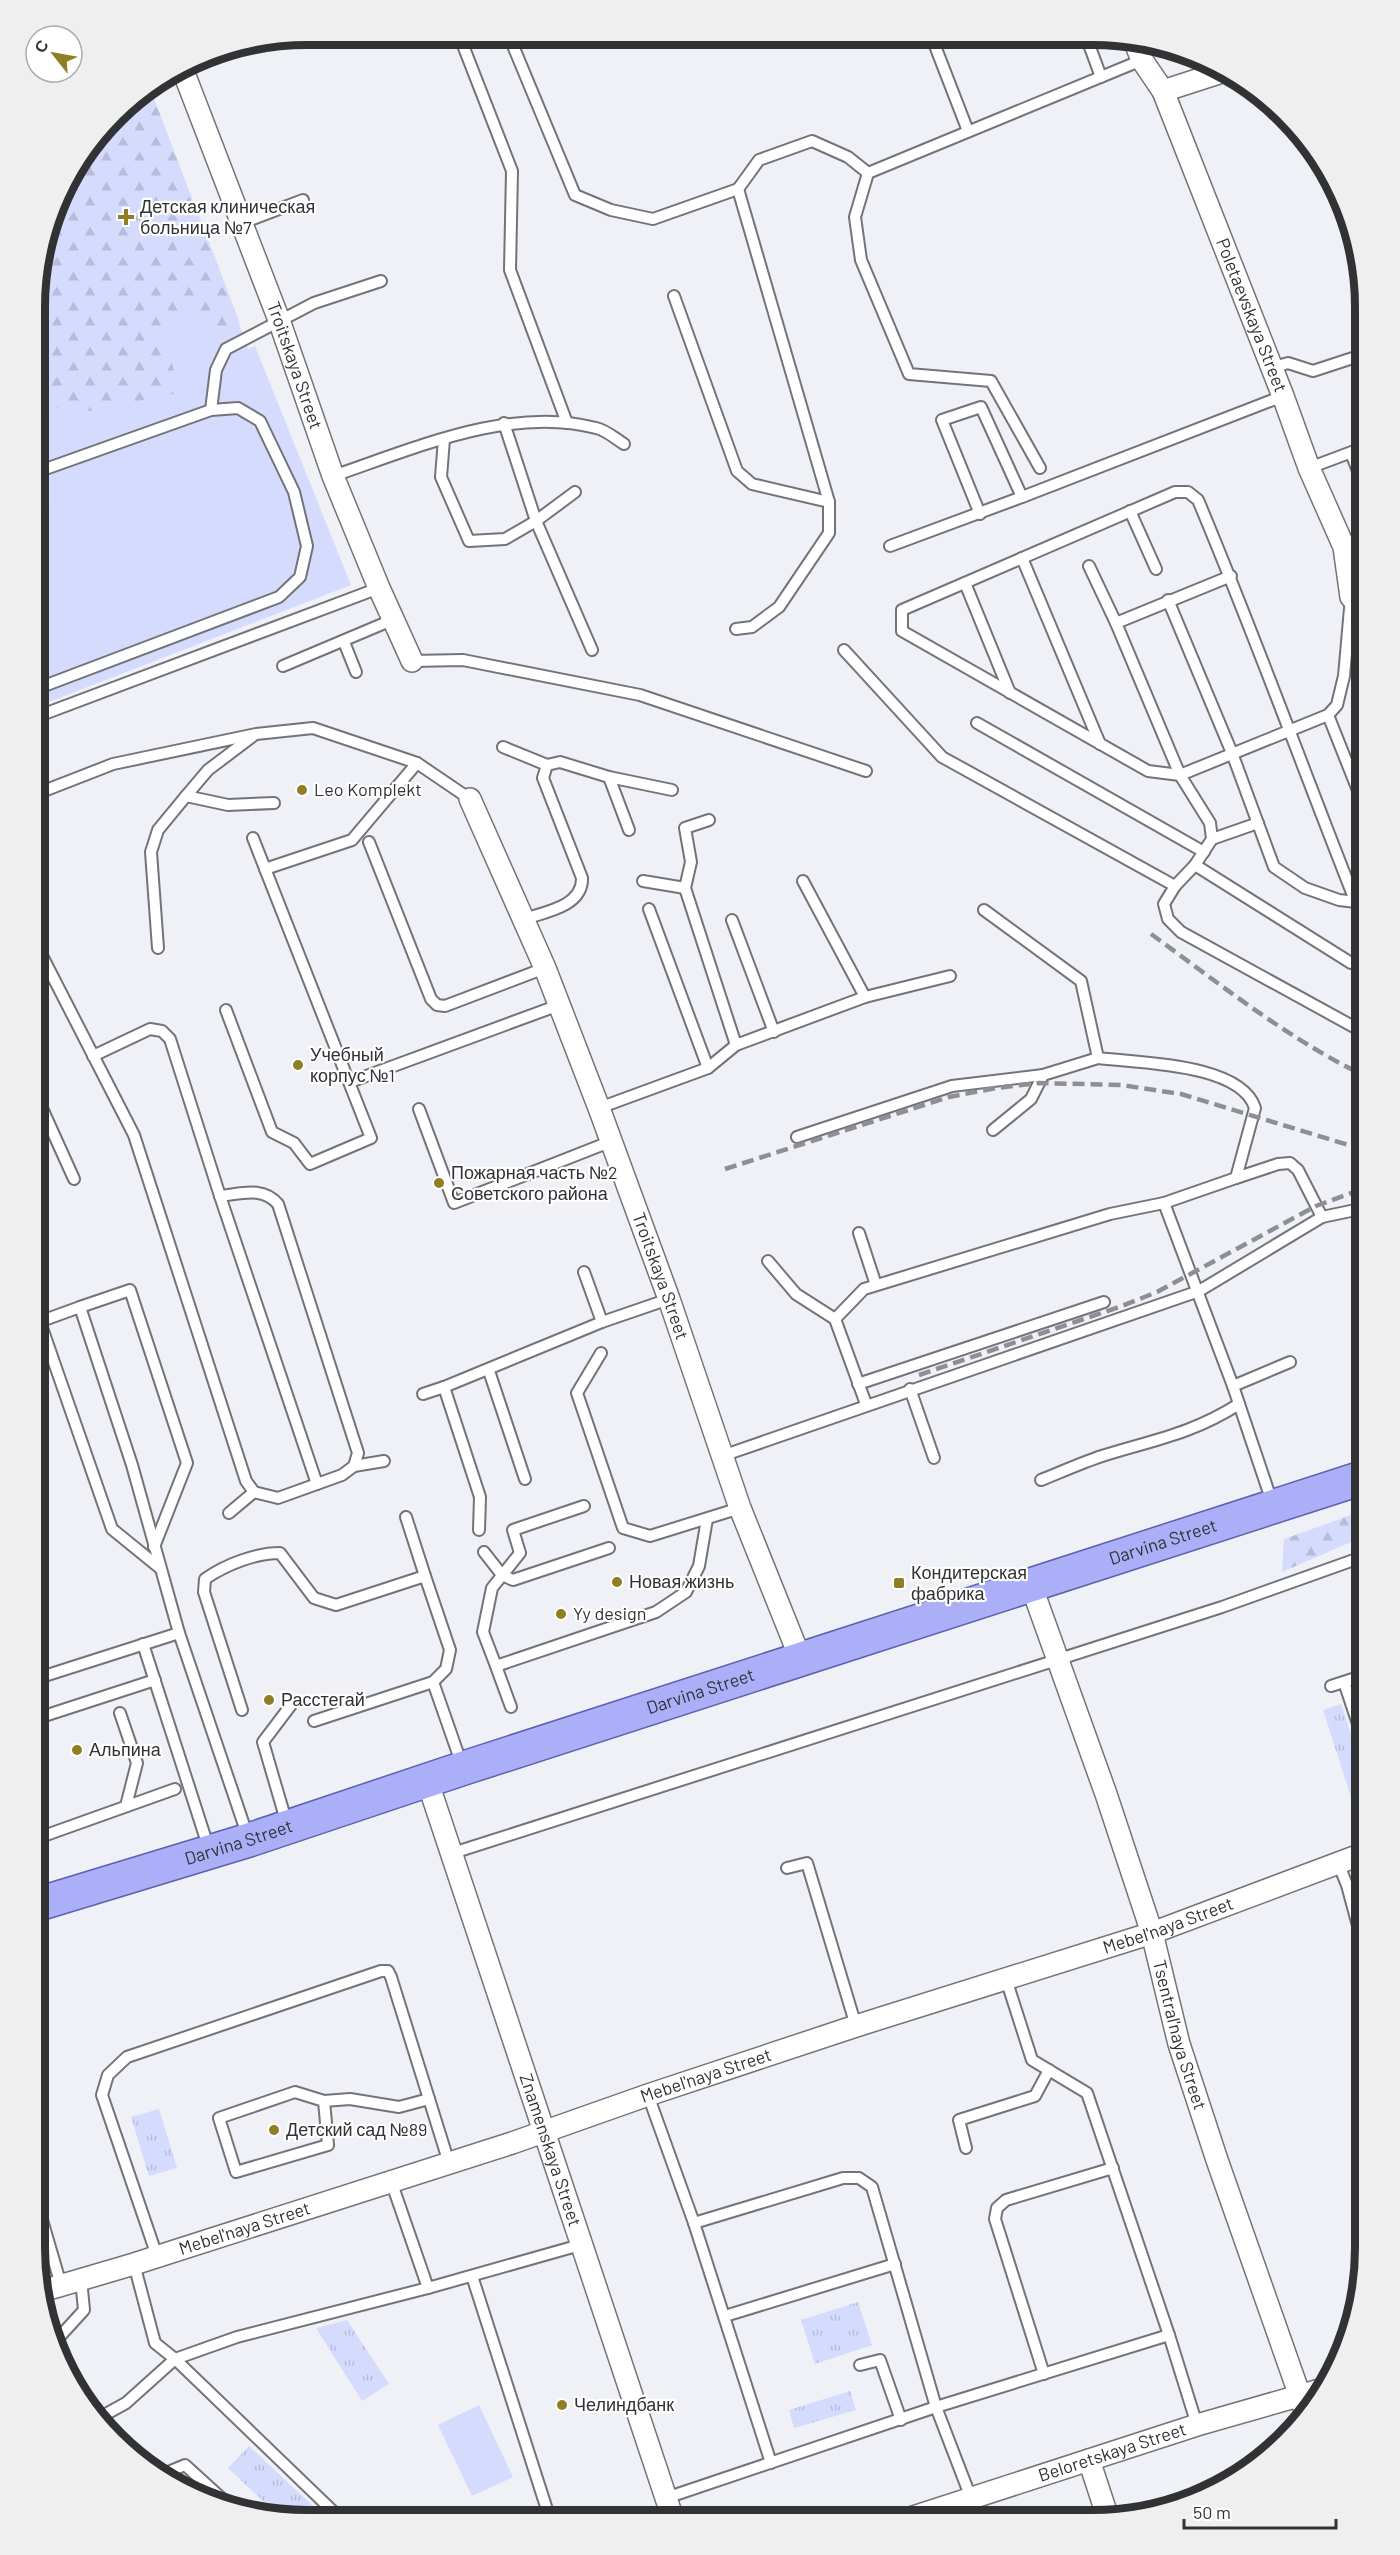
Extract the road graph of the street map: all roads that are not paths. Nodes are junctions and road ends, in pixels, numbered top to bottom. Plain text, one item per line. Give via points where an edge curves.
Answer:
1 (463, 45) edge
2 (513, 45) edge
3 (935, 45) edge
4 (1089, 45) edge
5 (1138, 49) edge
6 (1142, 60) junction
7 (185, 75) edge
8 (1214, 75) edge
9 (1101, 77) junction
10 (1162, 91) junction
11 (968, 131) junction
12 (868, 173) junction
13 (738, 189) junction
14 (303, 200) dead end
15 (242, 224) junction
16 (381, 281) dead end
17 (675, 296) dead end
18 (279, 320) junction
19 (1355, 357) edge
20 (1271, 368) junction
21 (1283, 396) junction
22 (211, 410) junction
23 (504, 423) junction
24 (567, 423) junction
25 (444, 439) junction
26 (624, 444) dead end
27 (1355, 451) edge
28 (1351, 453) junction
29 (1355, 463) edge
30 (1040, 468) dead end
31 (1309, 468) junction
32 (45, 469) edge
33 (333, 476) junction
34 (575, 492) dead end
35 (1022, 497) junction
36 (829, 502) junction
37 (1130, 511) junction
38 (980, 514) junction
39 (536, 521) junction
40 (890, 546) dead end
41 (1022, 558) junction
42 (1089, 566) dead end
43 (1156, 569) dead end
44 (1230, 576) junction
45 (965, 583) junction
46 (1355, 587) edge
47 (379, 588) junction
48 (1168, 600) junction
49 (1355, 615) edge
50 (392, 620) junction
51 (1116, 623) junction
52 (735, 629) dead end
53 (344, 642) junction
54 (844, 650) dead end
55 (592, 651) dead end
56 (412, 661) joint
57 (283, 666) dead end
58 (356, 672) dead end
59 (45, 685) edge
60 (1010, 693) junction
61 (45, 714) edge
62 (1328, 715) junction
63 (977, 723) dead end
64 (1288, 730) junction
65 (256, 734) junction
66 (1100, 744) junction
67 (503, 747) dead end
68 (1232, 753) junction
69 (417, 763) junction
70 (547, 765) junction
71 (867, 771) dead end
72 (1180, 775) junction
73 (609, 777) junction
74 (1355, 783) edge
75 (45, 790) edge
76 (672, 790) dead end
77 (186, 796) junction
78 (470, 798) joint
79 (274, 804) dead end
80 (709, 820) dead end
81 (1258, 823) junction
82 (629, 830) dead end
83 (253, 838) dead end
84 (1212, 839) junction
85 (369, 842) dead end
86 (1204, 852) junction
87 (1195, 865) junction
88 (265, 869) junction
89 (643, 881) dead end
90 (803, 881) dead end
91 (1176, 886) junction
92 (684, 888) junction
93 (1355, 889) edge
94 (1355, 902) edge
95 (649, 909) dead end
96 (984, 910) dead end
97 (524, 920) junction
98 (732, 920) dead end
99 (158, 948) dead end
100 (45, 962) edge
101 (1355, 962) edge
102 (545, 968) junction
103 (950, 976) dead end
104 (866, 997) junction
105 (559, 1005) junction
106 (226, 1010) dead end
107 (1355, 1028) edge
108 (774, 1032) junction
109 (736, 1045) junction
110 (93, 1056) junction
111 (1098, 1058) junction
112 (708, 1068) junction
113 (1043, 1075) junction
114 (350, 1082) junction
115 (599, 1108) junction
116 (420, 1109) dead end
117 (45, 1115) edge
118 (993, 1130) dead end
119 (797, 1137) dead end
120 (612, 1141) junction
121 (1236, 1178) junction
122 (74, 1179) dead end
123 (220, 1196) junction
124 (1164, 1203) junction
125 (1355, 1210) edge
126 (1322, 1217) junction
127 (859, 1233) dead end
128 (768, 1261) dead end
129 (584, 1272) dead end
130 (876, 1285) junction
131 (1198, 1290) junction
132 (669, 1299) junction
133 (1104, 1302) dead end
134 (80, 1307) junction
135 (835, 1319) junction
136 (45, 1320) edge
137 (602, 1322) junction
138 (45, 1342) edge
139 (601, 1353) dead end
140 (1290, 1362) dead end
141 (489, 1371) junction
142 (858, 1384) junction
143 (1233, 1386) junction
144 (444, 1387) junction
145 (910, 1389) junction
146 (423, 1394) dead end
147 (866, 1404) junction
148 (1239, 1404) junction
149 (722, 1456) junction
150 (934, 1458) dead end
151 (384, 1461) dead end
152 (354, 1466) junction
153 (525, 1479) dead end
154 (1041, 1480) dead end
155 (1355, 1480) edge
156 (317, 1484) junction
157 (254, 1492) junction
158 (1274, 1505) junction
159 (584, 1506) dead end
160 (740, 1508) junction
161 (229, 1513) dead end
162 (406, 1517) dead end
163 (707, 1519) junction
164 (479, 1530) dead end
165 (154, 1547) junction
166 (609, 1548) dead end
167 (484, 1552) dead end
168 (1355, 1560) edge
169 (160, 1568) junction
170 (502, 1575) junction
171 (426, 1576) junction
172 (1031, 1585) junction
173 (178, 1632) junction
174 (143, 1644) junction
175 (1056, 1659) junction
176 (801, 1660) junction
177 (496, 1666) junction
178 (45, 1675) edge
179 (1355, 1678) edge
180 (155, 1680) junction
181 (433, 1682) junction
182 (1344, 1682) junction
183 (1331, 1686) dead end
184 (291, 1705) dead end
185 (511, 1707) dead end
186 (242, 1710) dead end
187 (120, 1713) dead end
188 (1355, 1715) edge
189 (45, 1716) edge
190 (314, 1721) dead end
191 (464, 1768) junction
192 (427, 1780) junction
193 (175, 1789) dead end
194 (126, 1806) junction
195 (288, 1827) junction
196 (45, 1835) edge
197 (249, 1840) junction
198 (210, 1852) junction
199 (453, 1853) junction
200 (1355, 1857) edge
201 (1338, 1863) junction
202 (787, 1868) dead end
203 (45, 1902) edge
204 (1355, 1915) edge
205 (1152, 1933) junction
206 (1006, 1979) junction
207 (856, 2026) junction
208 (1049, 2070) junction
209 (648, 2095) junction
210 (429, 2098) junction
211 (324, 2101) junction
212 (544, 2132) junction
213 (966, 2148) dead end
214 (449, 2163) junction
215 (1113, 2168) junction
216 (391, 2181) junction
217 (694, 2223) junction
218 (45, 2232) edge
219 (580, 2245) junction
220 (157, 2256) junction
221 (134, 2264) junction
222 (895, 2264) junction
223 (472, 2276) junction
224 (61, 2285) edge
225 (428, 2288) junction
226 (724, 2316) junction
227 (1169, 2335) junction
228 (60, 2336) edge
229 (175, 2358) junction
230 (860, 2365) dead end
231 (1044, 2374) junction
232 (1313, 2391) edge
233 (1300, 2395) junction
234 (1303, 2404) edge
235 (936, 2407) junction
236 (105, 2415) edge
237 (901, 2420) junction
238 (1197, 2425) junction
239 (1089, 2460) junction
240 (771, 2463) junction
241 (170, 2471) edge
242 (216, 2493) edge
243 (666, 2498) junction
244 (971, 2498) junction
245 (1105, 2509) edge
246 (332, 2510) edge
247 (547, 2510) edge
248 (670, 2510) edge
249 (934, 2510) edge

1 - 24 lane via 512,171 510,270
2 - 13 lane via 575,195 611,210 653,219
3 - 11 lane
4 - 9 lane
5 - 6 street, Poletaevskaya Street
6 - 9 lane
6 - 10 street, Poletaevskaya Street
7 - 15 street, Troitskaya Street
8 - 10 street
9 - 11 lane
10 - 20 street, Poletaevskaya Street
11 - 12 lane
12 - 13 lane via 848,157 812,141 759,160
12 - 30 lane via 855,217 861,260 909,374 991,381
13 - 36 lane
14 - 15 lane
15 - 18 street, Troitskaya Street
16 - 18 lane via 314,303
17 - 36 lane via 737,471 752,484
18 - 22 lane via 226,349 216,370
18 - 33 street, Troitskaya Street
19 - 20 lane via 1313,370 1288,363
20 - 21 street, Poletaevskaya Street
21 - 31 street, Poletaevskaya Street
21 - 35 lane
22 - 32 lane
22 - 59 lane via 238,408 260,422 294,492 307,546 300,577 279,597
23 - 24 lane
23 - 25 lane
23 - 39 lane
24 - 26 lane via 599,428
25 - 33 lane
25 - 39 lane via 441,477 470,541 505,539
27 - 28 lane
28 - 29 lane
28 - 31 lane
31 - 46 street, Poletaevskaya Street via 1344,547
33 - 47 street, Troitskaya Street
34 - 39 lane
35 - 38 lane
35 - 38 lane via 981,407 942,420
36 - 52 lane via 829,533 779,607 752,627
37 - 41 lane
37 - 43 lane
37 - 44 lane via 1175,492 1188,492 1198,500
38 - 40 lane
39 - 55 lane
41 - 45 lane
41 - 66 lane
42 - 51 lane
44 - 48 lane
44 - 64 lane
45 - 60 lane
45 - 60 lane via 902,610 902,631
47 - 50 street, Troitskaya Street
47 - 61 lane
48 - 51 lane
48 - 68 lane
49 - 62 lane via 1337,705
50 - 53 lane
50 - 56 street, Troitskaya Street
51 - 72 lane
53 - 57 lane
53 - 58 lane
54 - 91 lane via 942,757
56 - 71 lane via 463,660 640,695
60 - 66 lane
62 - 64 lane
62 - 74 lane
63 - 86 lane
64 - 68 lane
64 - 93 lane
65 - 69 lane via 313,728
65 - 75 lane via 113,764
65 - 77 lane via 208,770
66 - 72 lane via 1148,771
67 - 70 lane
68 - 72 lane
68 - 81 lane
69 - 78 lane
69 - 88 lane via 352,840
70 - 73 lane via 560,762
70 - 97 lane via 543,778 582,878 582,888 560,908
72 - 84 lane via 1210,822
73 - 76 lane
73 - 82 lane
77 - 79 lane via 228,805
77 - 99 lane via 158,830 151,852
78 - 97 street, Troitskaya Street
80 - 92 lane via 685,828 691,862
81 - 84 lane
81 - 94 lane via 1274,867 1305,888
83 - 88 lane
84 - 86 lane
85 - 102 lane via 436,1005 445,1006
86 - 87 lane
87 - 91 lane
87 - 101 lane
88 - 114 lane
89 - 92 lane
90 - 104 lane
91 - 107 lane via 1164,904 1168,919 1181,932
92 - 109 lane
95 - 112 lane
96 - 111 lane via 1081,981
97 - 102 street, Troitskaya Street
98 - 108 lane
100 - 110 lane
102 - 105 street, Troitskaya Street
103 - 104 lane
104 - 108 lane
105 - 114 lane
105 - 115 street, Troitskaya Street
106 - 114 lane via 272,1132 294,1143 310,1164 371,1138
108 - 109 lane
109 - 112 lane
110 - 123 lane via 150,1029 162,1031 170,1039
110 - 157 lane via 134,1135 246,1481
111 - 113 lane
111 - 121 lane via 1201,1070 1247,1094 1256,1108
112 - 115 lane
113 - 118 lane via 1031,1099
113 - 119 lane via 952,1086
115 - 120 street, Troitskaya Street
116 - 120 lane via 454,1203
117 - 122 lane
120 - 132 street, Troitskaya Street
121 - 124 lane
121 - 126 lane via 1278,1164 1290,1164 1298,1170
123 - 152 lane via 260,1191 278,1204 358,1453
123 - 156 lane
124 - 130 lane via 1110,1214
124 - 131 lane
125 - 126 lane
126 - 131 lane
127 - 130 lane
128 - 135 lane via 796,1294
129 - 137 lane
130 - 135 lane via 864,1289
131 - 143 lane
131 - 145 lane
132 - 137 lane
132 - 149 street, Troitskaya Street
133 - 142 lane
134 - 136 lane
134 - 165 lane via 132,1465
134 - 165 lane via 130,1290 188,1462
135 - 142 lane
137 - 141 lane
138 - 169 lane via 111,1529
139 - 163 lane via 577,1393 623,1528 650,1536
140 - 143 lane
141 - 144 lane
141 - 153 lane
142 - 147 lane
143 - 148 lane
144 - 146 lane
144 - 164 lane via 480,1497
145 - 147 lane
145 - 150 lane
147 - 149 lane
148 - 154 lane via 1218,1418 1173,1437 1101,1457
148 - 158 lane
149 - 160 street, Troitskaya Street
151 - 152 lane
152 - 156 lane
155 - 158 main road, Darvina Street
156 - 157 lane via 278,1498
157 - 161 lane
158 - 172 main road, Darvina Street
159 - 170 lane via 513,1530 520,1553
160 - 163 lane
160 - 176 street, Troitskaya Street
162 - 171 lane
163 - 177 lane via 699,1566 686,1592 656,1612
165 - 169 lane
166 - 170 lane via 513,1580
167 - 170 lane
168 - 175 lane via 1222,1607
169 - 173 lane
170 - 177 lane via 492,1588 483,1632
171 - 181 lane via 450,1650 446,1669
171 - 186 lane via 336,1605 314,1598 280,1553 219,1569 205,1579 204,1592
172 - 175 street, Tsentral'naya Street
172 - 176 main road, Darvina Street
173 - 174 lane
173 - 197 lane
174 - 178 lane
174 - 180 lane
175 - 199 lane
175 - 205 street, Tsentral'naya Street
176 - 191 main road, Darvina Street
177 - 185 lane
179 - 182 lane
180 - 189 lane
180 - 198 lane
181 - 190 lane
181 - 191 lane
182 - 183 lane
182 - 188 lane
184 - 195 lane via 263,1742
187 - 194 lane via 137,1763
191 - 192 main road, Darvina Street
192 - 195 main road, Darvina Street
192 - 199 street, Znamenskaya Street
193 - 194 lane
194 - 196 lane
195 - 197 main road, Darvina Street
197 - 198 main road, Darvina Street
198 - 203 main road, Darvina Street
199 - 212 street, Znamenskaya Street
200 - 201 street, Mebel'naya Street
201 - 204 lane
201 - 205 street, Mebel'naya Street
202 - 207 lane via 807,1863
205 - 206 street, Mebel'naya Street
205 - 233 street, Tsentral'naya Street via 1179,2044
206 - 207 street, Mebel'naya Street
206 - 208 lane via 1032,2060
207 - 209 street, Mebel'naya Street
208 - 213 lane via 1035,2096 959,2120
208 - 215 lane via 1087,2093
209 - 212 street, Mebel'naya Street
209 - 217 lane
210 - 211 lane via 399,2108 350,2099
210 - 214 lane
210 - 220 lane via 388,1971 127,2057 108,2075 102,2096
211 - 211 lane via 295,2092 219,2118 236,2172 328,2145
212 - 214 street, Mebel'naya Street
212 - 219 street, Znamenskaya Street
214 - 216 street, Mebel'naya Street
215 - 227 lane
215 - 231 lane via 1006,2200 997,2208 995,2219
216 - 220 street, Mebel'naya Street
216 - 225 lane
217 - 222 lane via 843,2178 859,2178 872,2187
217 - 226 lane
218 - 224 lane
219 - 223 lane
219 - 243 street, Znamenskaya Street
220 - 221 street, Mebel'naya Street
221 - 224 street, Mebel'naya Street
221 - 229 lane via 155,2343
222 - 226 lane
222 - 235 lane
223 - 225 lane
223 - 247 lane
224 - 228 lane via 84,2310
225 - 229 lane via 237,2337
226 - 240 lane
227 - 231 lane
227 - 238 lane
229 - 236 lane via 126,2403
229 - 246 lane
230 - 237 lane via 880,2360
231 - 235 lane
232 - 233 street, Beloretskaya Street
233 - 234 street, Tsentral'naya Street
233 - 238 street, Beloretskaya Street
235 - 237 lane
235 - 244 lane
237 - 240 lane
238 - 239 street, Beloretskaya Street
239 - 244 street, Beloretskaya Street
239 - 245 street
240 - 243 lane
241 - 242 lane via 185,2465
243 - 248 street, Znamenskaya Street
244 - 249 street, Beloretskaya Street

